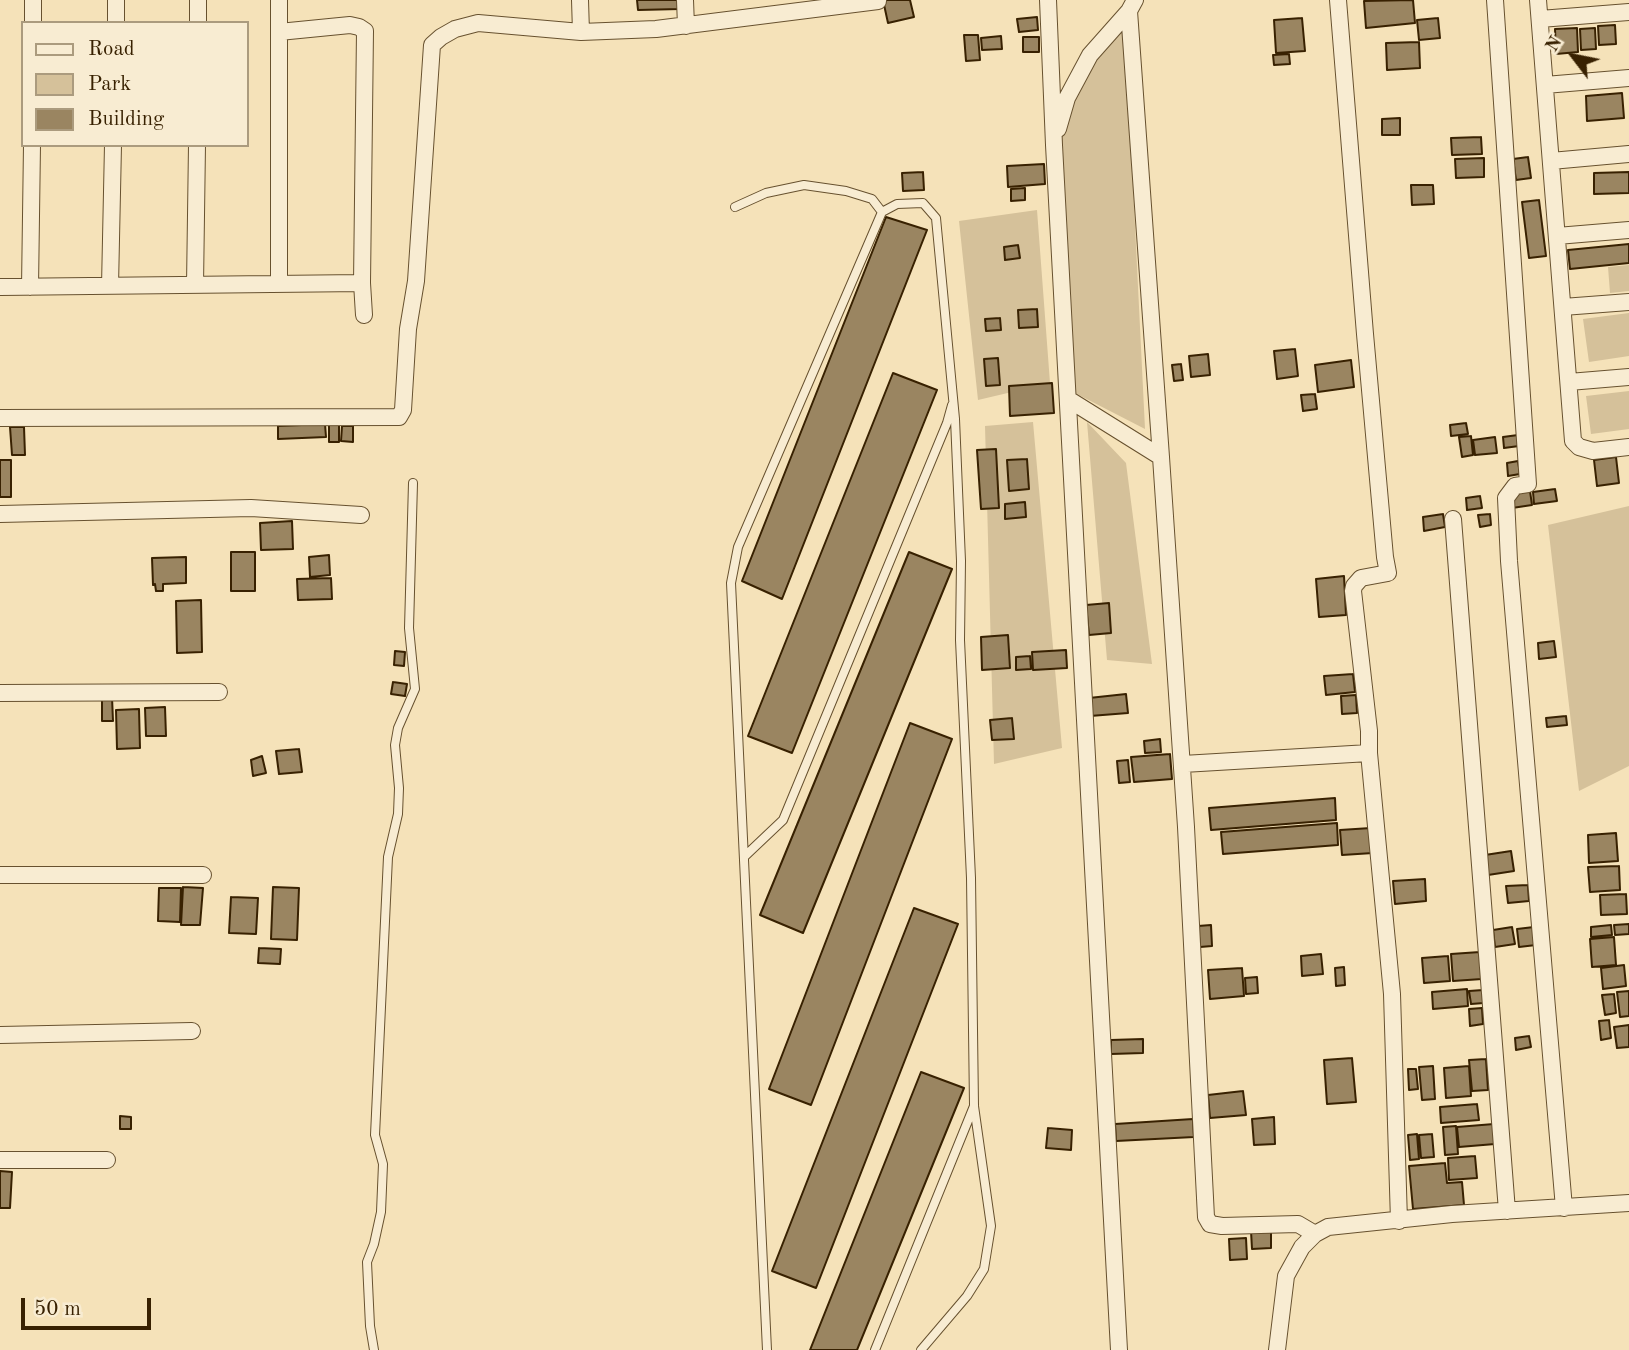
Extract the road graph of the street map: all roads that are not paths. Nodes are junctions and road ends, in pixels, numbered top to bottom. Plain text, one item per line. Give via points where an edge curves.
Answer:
1 (33, 0) edge
2 (116, 0) edge
3 (198, 0) edge
4 (279, 0) edge
5 (580, 0) edge
6 (685, 0) edge
7 (1048, 0) edge
8 (1338, 0) edge
9 (1495, 0) edge
10 (1538, 0) edge
11 (878, 1) edge
12 (788, 6) edge
13 (1132, 6) edge
14 (1629, 12) edge
15 (1540, 19) junction
16 (33, 21) edge
17 (116, 21) edge
18 (198, 21) edge
19 (686, 26) junction
20 (279, 32) junction
21 (581, 32) junction
22 (1629, 78) edge
23 (1545, 85) junction
24 (1054, 145) junction
25 (32, 147) edge
26 (113, 147) edge
27 (197, 147) edge
28 (1629, 154) edge
29 (1551, 161) junction
30 (735, 207) dead end
31 (882, 212) junction
32 (1629, 230) edge
33 (1557, 236) junction
34 (279, 284) junction
35 (362, 284) junction
36 (195, 285) junction
37 (110, 286) junction
38 (0, 287) edge
39 (30, 287) junction
40 (1629, 302) edge
41 (1563, 307) junction
42 (364, 316) dead end
43 (1629, 377) edge
44 (1569, 382) junction
45 (1068, 399) junction
46 (954, 401) junction
47 (0, 418) edge
48 (1629, 447) edge
49 (1161, 457) junction
50 (413, 483) dead end
51 (0, 514) edge
52 (361, 515) dead end
53 (1454, 519) dead end
54 (219, 692) dead end
55 (0, 693) edge
56 (1369, 752) junction
57 (1182, 765) junction
58 (745, 856) junction
59 (0, 875) edge
60 (203, 875) dead end
61 (192, 1031) dead end
62 (0, 1035) edge
63 (974, 1106) junction
64 (0, 1160) edge
65 (107, 1160) dead end
66 (1629, 1203) edge
67 (1564, 1208) junction
68 (1507, 1211) junction
69 (1399, 1221) junction
70 (1315, 1234) junction
71 (374, 1350) edge
72 (766, 1350) edge
73 (875, 1350) edge
74 (921, 1350) edge
75 (1119, 1350) edge
76 (1277, 1350) edge

1 - 16 street
2 - 17 street
3 - 18 street
4 - 20 street
5 - 21 street
6 - 19 street
7 - 24 street
8 - 56 street via 1388,573 1361,578 1353,591
9 - 67 street via 1528,484 1515,486 1506,498 1509,561
10 - 15 street
11 - 12 street
12 - 19 street
13 - 24 street via 1090,55 1067,98
13 - 49 street
14 - 15 street
15 - 23 street
19 - 21 street
20 - 34 street
20 - 35 street via 350,25 365,31
21 - 47 street via 478,23 455,29 432,45 416,281 399,417
22 - 23 street
23 - 29 street
24 - 45 street
25 - 39 street
26 - 37 street
27 - 36 street
28 - 29 street
29 - 33 street
30 - 31 lane via 766,193 804,185 872,199
31 - 46 lane via 897,204 923,203 936,218
31 - 58 lane via 738,547 731,583
32 - 33 street
33 - 41 street
34 - 35 street
34 - 36 street
35 - 42 street
36 - 37 street
37 - 39 street
38 - 39 street
40 - 41 street
41 - 44 street
43 - 44 street
44 - 48 street via 1573,441 1578,447
45 - 49 street
45 - 75 street
46 - 58 lane via 783,821
46 - 63 lane
49 - 57 street
50 - 71 lane via 408,628 415,689 395,745 398,814 388,857 375,1135 383,1164 381,1212 367,1262
51 - 52 street via 251,508
53 - 68 street
54 - 55 street
56 - 57 street
56 - 69 street via 1392,994
57 - 70 street via 1206,1217 1210,1224 1222,1226 1298,1224
58 - 72 lane
59 - 60 street
61 - 62 street
63 - 73 lane
63 - 74 lane via 991,1226 984,1269
64 - 65 street
66 - 67 street
67 - 68 street
68 - 69 street
69 - 70 street via 1328,1227
70 - 76 street via 1286,1276

